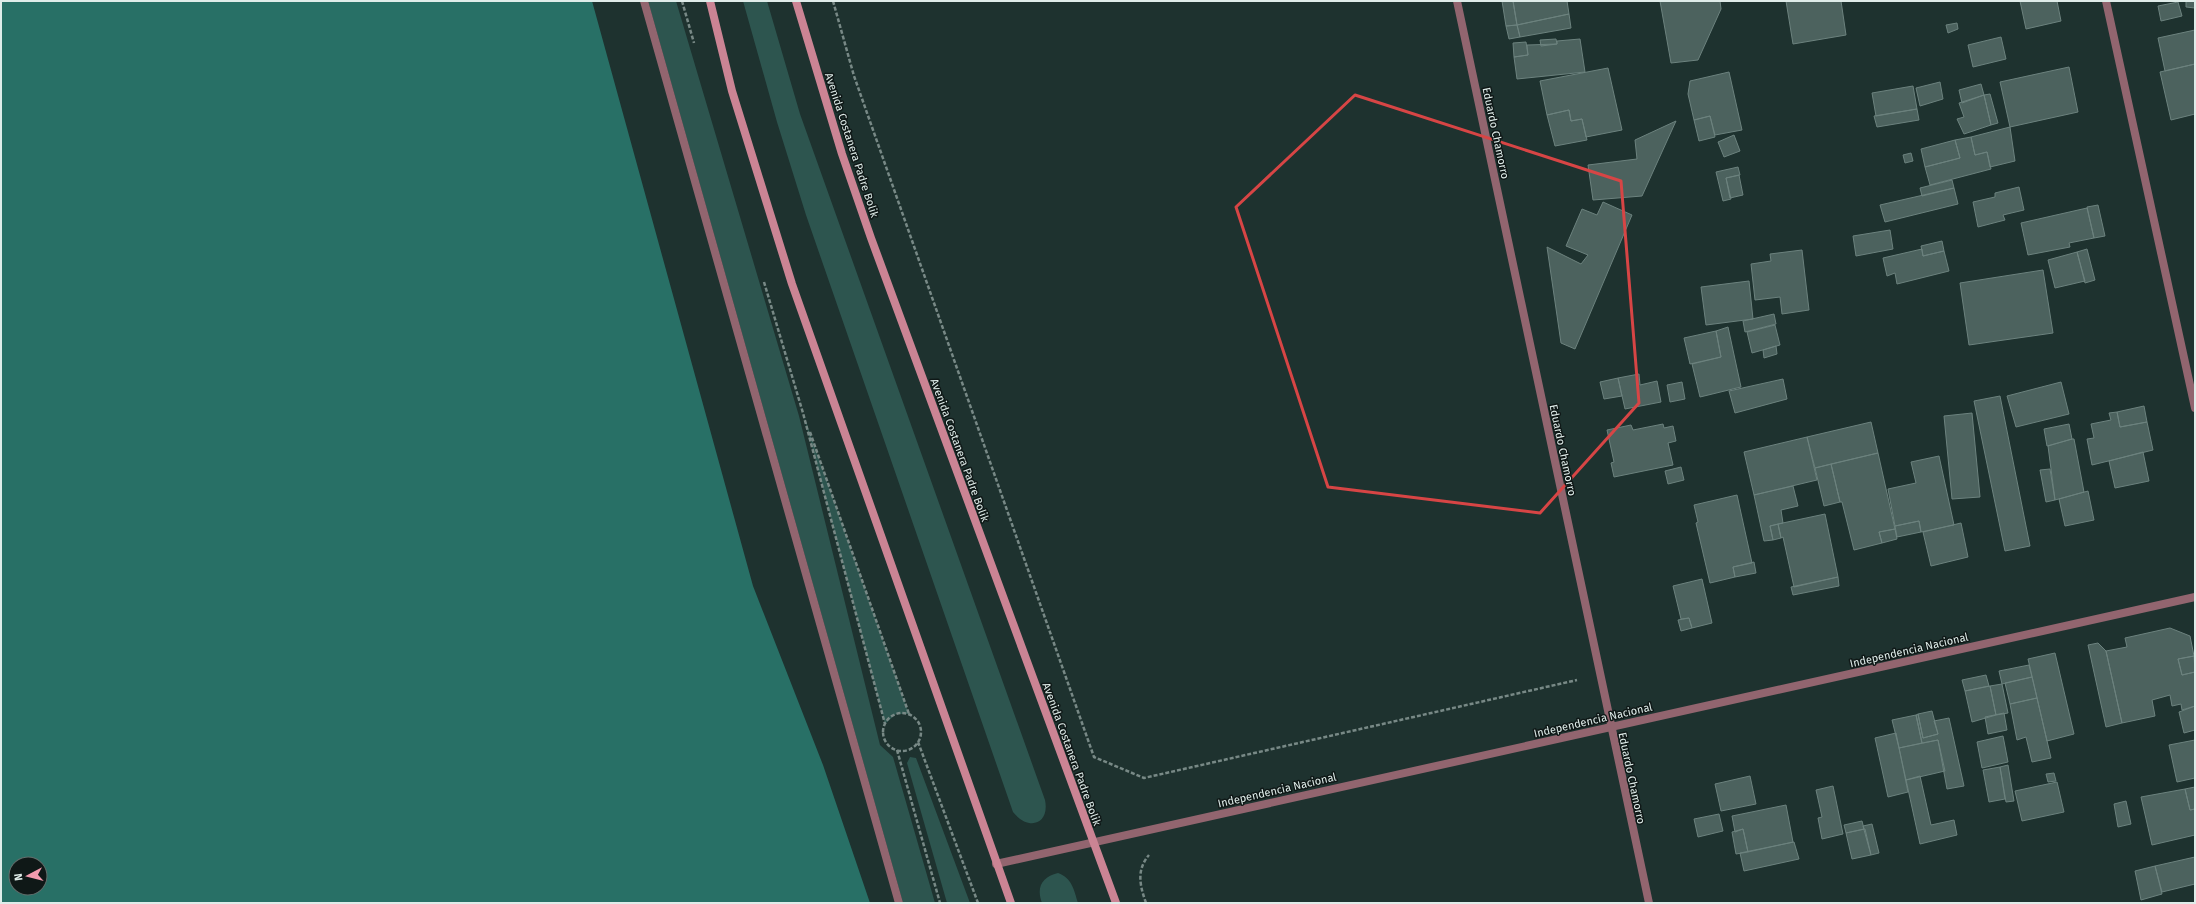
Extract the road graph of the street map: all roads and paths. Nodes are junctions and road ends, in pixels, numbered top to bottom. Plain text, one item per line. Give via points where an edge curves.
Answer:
1 (644, 1) edge
2 (682, 1) edge
3 (710, 1) edge
4 (796, 1) edge
5 (833, 1) edge
6 (1457, 1) edge
7 (2106, 1) edge
8 (695, 47) dead end
9 (763, 276) dead end
10 (2195, 408) edge
11 (803, 413) junction
12 (2195, 597) edge
13 (1582, 678) dead end
14 (909, 714) junction
15 (885, 724) junction
16 (1610, 727) junction
17 (918, 742) junction
18 (897, 750) junction
19 (1093, 843) junction
20 (996, 864) junction
21 (899, 903) edge
22 (940, 903) edge
23 (978, 903) edge
24 (1011, 903) edge
25 (1116, 903) edge
26 (1648, 903) edge

1 - 21 street
2 - 8 path
3 - 20 street via 732,91 792,284
4 - 19 street, Avenida Costanera Padre Bolik via 842,154 871,238
5 - 13 path via 854,76 1094,757 1144,778
6 - 16 street, Eduardo Chamorro
7 - 10 street
9 - 11 path
11 - 14 path
11 - 15 path
12 - 16 street, Independencia Nacional
14 - 15 path via 896,714
14 - 17 path via 920,726
15 - 18 path via 884,736
16 - 19 street, Independencia Nacional
16 - 26 street, Eduardo Chamorro
17 - 18 path via 909,750
17 - 23 path
18 - 22 path
19 - 20 street, Independencia Nacional
19 - 25 street, Avenida Costanera Padre Bolik
20 - 24 street

